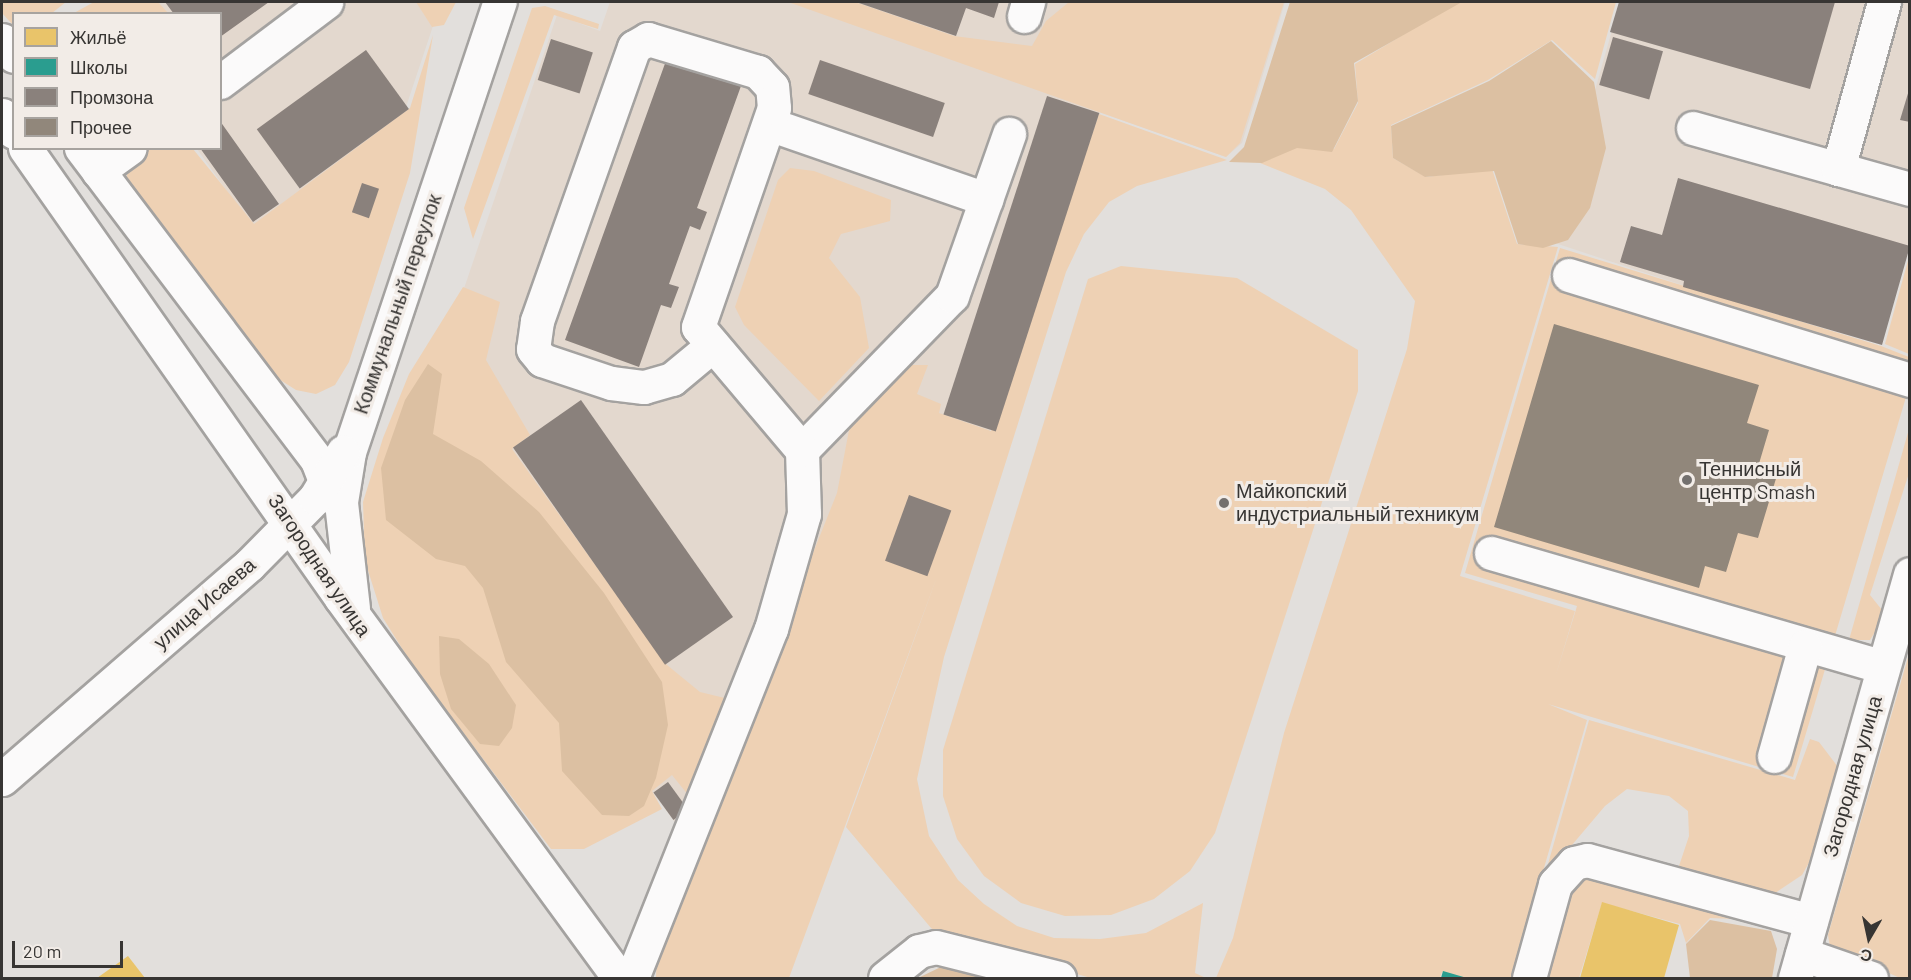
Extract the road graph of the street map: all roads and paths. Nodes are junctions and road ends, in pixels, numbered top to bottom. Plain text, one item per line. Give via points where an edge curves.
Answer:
1 (326, 2) edge
2 (500, 2) edge
3 (1884, 2) edge
4 (2, 40) edge
5 (12, 53) edge
6 (222, 80) edge
7 (2, 115) edge
8 (769, 123) junction
9 (1693, 128) dead end
10 (12, 129) edge
11 (1008, 134) dead end
12 (26, 150) edge
13 (123, 150) edge
14 (89, 160) edge
15 (1838, 169) junction
16 (1910, 189) edge
17 (986, 199) junction
18 (1569, 275) dead end
19 (713, 345) junction
20 (1910, 380) edge
21 (365, 394) junction
22 (802, 450) junction
23 (325, 481) junction
24 (291, 522) junction
25 (344, 550) junction
26 (1491, 553) dead end
27 (1910, 573) edge
28 (354, 616) junction
29 (1805, 646) junction
30 (1883, 667) junction
31 (1774, 756) dead end
32 (2, 779) edge
33 (1811, 921) junction
34 (1798, 966) edge
35 (619, 978) edge
36 (632, 978) edge
37 (885, 978) edge
38 (1059, 978) edge
39 (1529, 978) edge
40 (1871, 978) edge

1 - 6 street
2 - 21 street, Коммунальный переулок
3 - 15 street
4 - 5 street
7 - 10 street
8 - 17 street
8 - 19 street via 698,327
8 - 19 street via 772,87 758,72 668,41 648,39 634,47 532,335 533,349 542,360 611,383 644,387 672,379
9 - 15 street
11 - 17 street
12 - 24 street, Загородная улица
13 - 14 street
14 - 23 street via 317,460
15 - 16 street
17 - 22 street via 952,296
18 - 20 street
19 - 22 street
21 - 23 street, улица Исаева
21 - 25 street, Коммунальный переулок via 341,502
22 - 36 street via 804,514 771,629
23 - 24 street, улица Исаева
23 - 25 street
24 - 28 street, Загородная улица
24 - 32 street, улица Исаева
25 - 28 street, Коммунальный переулок
26 - 29 street
27 - 30 street, Загородная улица
28 - 35 street, Загородная улица
29 - 30 street
29 - 31 street
30 - 33 street, Загородная улица
33 - 34 street, Загородная улица
33 - 39 street via 1587,861 1574,863 1555,884
34 - 40 street
37 - 38 street via 919,951 936,947

